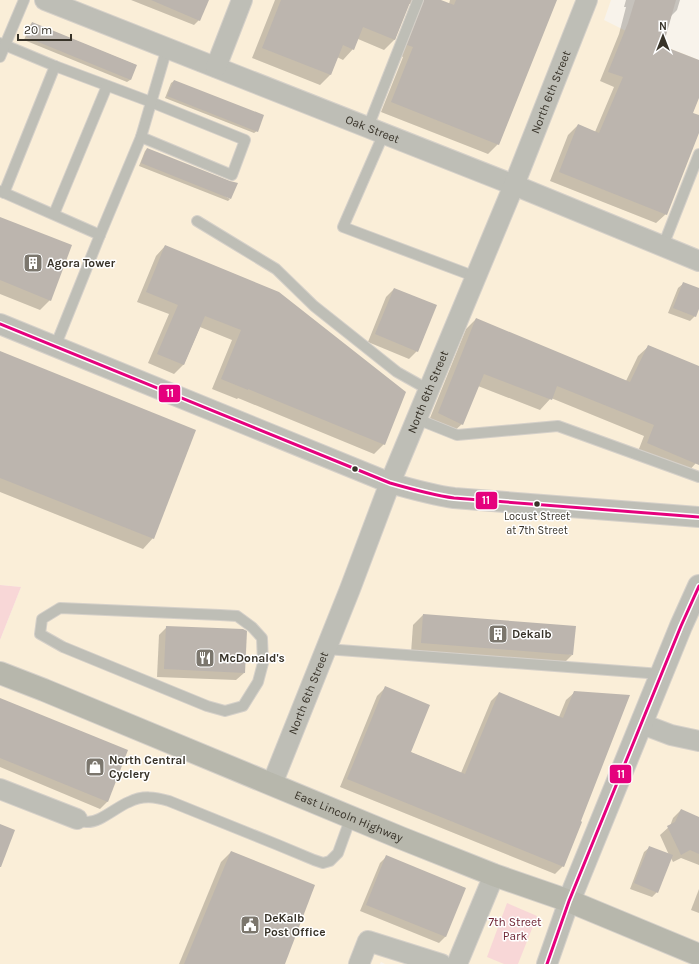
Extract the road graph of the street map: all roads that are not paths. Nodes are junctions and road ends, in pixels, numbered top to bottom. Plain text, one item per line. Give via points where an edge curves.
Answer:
1 (24, 0) edge
2 (44, 0) edge
3 (242, 0) edge
4 (418, 0) edge
5 (587, 0) edge
6 (66, 4) edge
7 (2, 44) edge
8 (167, 48) junction
9 (0, 57) edge
10 (55, 66) junction
11 (216, 67) junction
12 (107, 86) junction
13 (151, 102) junction
14 (376, 130) junction
15 (141, 137) junction
16 (699, 154) edge
17 (514, 185) junction
18 (2, 192) edge
19 (54, 214) junction
20 (197, 221) dead end
21 (100, 235) junction
22 (663, 246) junction
23 (699, 261) edge
24 (476, 277) junction
25 (0, 324) edge
26 (55, 347) junction
27 (429, 390) junction
28 (417, 419) junction
29 (699, 476) edge
30 (390, 483) junction
31 (699, 517) edge
32 (699, 586) edge
33 (326, 649) junction
34 (0, 673) edge
35 (661, 674) junction
36 (207, 706) joint
37 (642, 724) junction
38 (699, 741) edge
39 (272, 784) junction
40 (0, 789) edge
41 (351, 817) junction
42 (77, 819) joint
43 (494, 875) junction
44 (569, 901) junction
45 (699, 955) edge
46 (359, 964) edge
47 (442, 964) edge
48 (457, 964) edge
49 (546, 964) edge

1 - 7 lane
2 - 6 street, Oak Street
3 - 11 street
4 - 14 lane
5 - 17 street, North 6th Street
6 - 8 street, Oak Street
7 - 9 lane
7 - 10 lane
8 - 11 street, Oak Street
8 - 13 lane
10 - 12 lane
10 - 18 lane
11 - 14 street, Oak Street
12 - 13 lane
12 - 19 lane
13 - 15 lane
13 - 15 lane via 245,140 232,175
14 - 17 street, Oak Street
14 - 24 lane via 343,227
15 - 21 lane
16 - 22 lane
17 - 22 street, Oak Street
17 - 24 street, North 6th Street
18 - 19 lane
19 - 21 lane
20 - 27 lane via 276,269 314,306 397,372
21 - 26 lane
22 - 23 street, Oak Street
24 - 27 street, North 6th Street
25 - 26 street
26 - 30 street
27 - 28 street, North 6th Street
28 - 29 lane via 457,435 558,426
28 - 30 street, North 6th Street
30 - 31 street via 454,498
30 - 33 street, North 6th Street
32 - 35 street
33 - 35 lane
33 - 39 street, North 6th Street
34 - 39 main road, East Lincoln Highway
35 - 37 street
36 - 36 lane via 225,712 243,706 258,682 263,663 262,638 237,616 60,608 42,619 40,634 62,647
37 - 38 street via 671,735
37 - 44 street
39 - 41 main road, East Lincoln Highway
40 - 42 street
41 - 42 lane via 338,853 330,861 323,863 156,797 130,801 97,820 87,822
41 - 43 main road, East Lincoln Highway
43 - 44 main road, East Lincoln Highway
43 - 48 street
44 - 45 main road, East Lincoln Highway
44 - 49 street
46 - 47 street via 368,941

